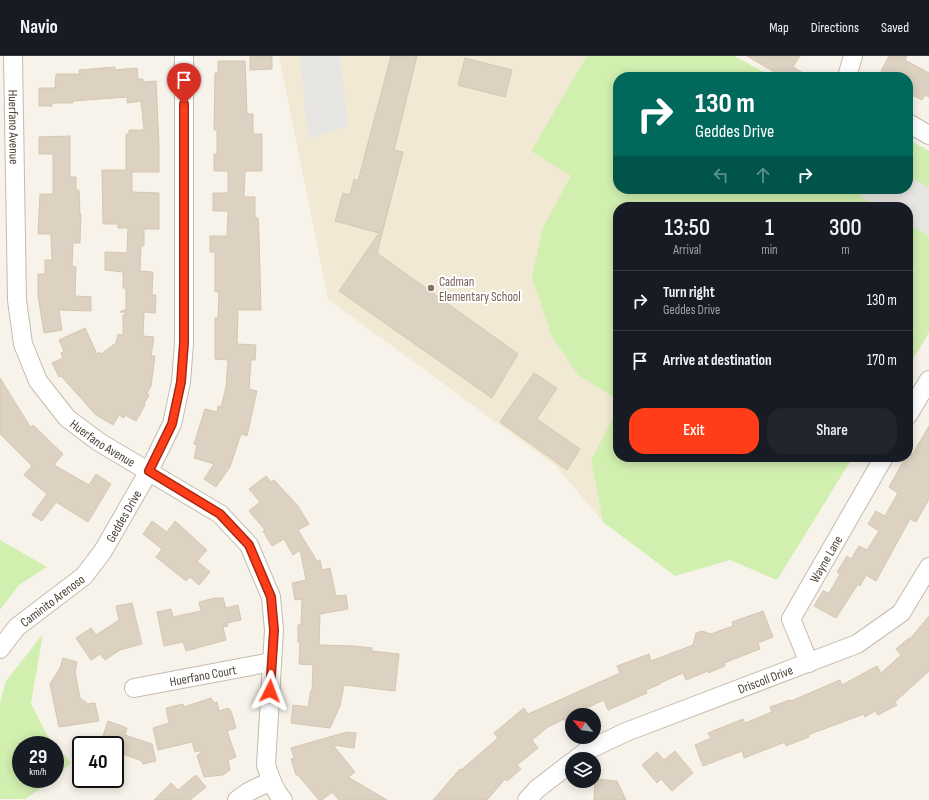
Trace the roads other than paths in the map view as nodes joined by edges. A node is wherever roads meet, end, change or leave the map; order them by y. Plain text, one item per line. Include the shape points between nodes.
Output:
1 (13, 56) edge
2 (184, 56) edge
3 (853, 56) edge
4 (848, 72) edge
5 (913, 126) edge
6 (929, 135) edge
7 (929, 380) edge
8 (913, 407) edge
9 (881, 462) edge
10 (149, 471) junction
11 (103, 551) joint
12 (929, 566) edge
13 (0, 649) edge
14 (272, 662) junction
15 (809, 664) junction
16 (134, 688) dead end
17 (585, 752) edge
18 (565, 767) edge
19 (271, 781) junction
20 (237, 800) edge
21 (283, 800) edge
22 (527, 800) edge

1 - 10 street, Huerfano Avenue via 17,300 23,344 38,382 67,418 99,442
2 - 10 street, Geddes Drive via 184,343 181,382 172,424
3 - 4 street
5 - 6 street
7 - 8 street
9 - 15 street, Wayne Lane via 791,618
10 - 11 street, Geddes Drive
10 - 14 street, Huerfano Avenue via 220,514 249,545 271,597 274,630
11 - 13 street, Caminito Arenoso via 84,576 17,626
12 - 15 street, Driscoll Drive via 901,613 857,644
14 - 16 street, Huerfano Court
14 - 19 street, Huerfano Avenue via 266,765
15 - 17 street, Driscoll Drive via 626,732
18 - 22 street
19 - 20 street
19 - 21 street, Huerfano Avenue

